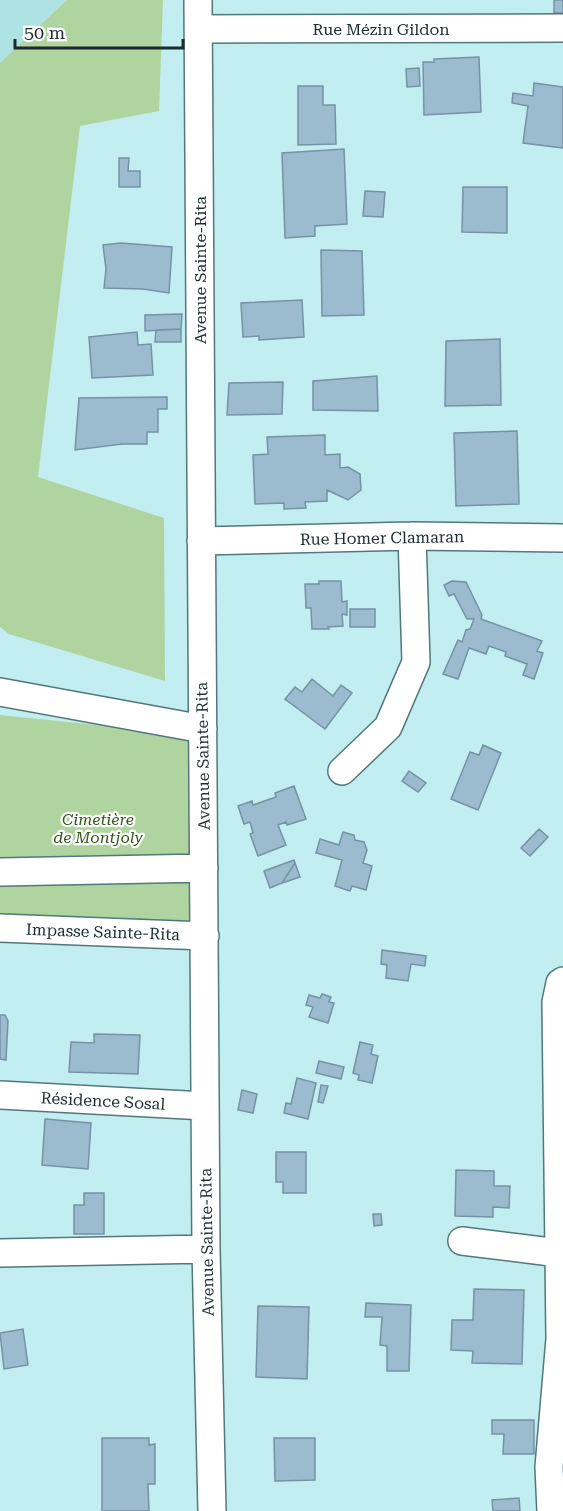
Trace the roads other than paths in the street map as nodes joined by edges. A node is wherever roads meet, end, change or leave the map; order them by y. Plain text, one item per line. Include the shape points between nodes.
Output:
1 (198, 0) edge
2 (563, 28) edge
3 (199, 29) junction
4 (412, 536) junction
5 (563, 538) edge
6 (201, 541) junction
7 (0, 692) edge
8 (203, 729) junction
9 (342, 771) dead end
10 (204, 868) junction
11 (0, 872) edge
12 (0, 928) edge
13 (205, 936) junction
14 (563, 981) edge
15 (0, 1095) edge
16 (205, 1106) junction
17 (462, 1241) dead end
18 (206, 1249) junction
19 (0, 1253) edge
20 (559, 1253) junction
21 (212, 1511) edge
22 (551, 1511) edge

1 - 3 street, Avenue Sainte-Rita
2 - 3 street, Rue Mézin Gildon
3 - 6 street, Avenue Sainte-Rita
4 - 5 street, Rue Homer Clamaran
4 - 6 street, Rue Homer Clamaran
4 - 9 street via 416,662 388,727
6 - 8 street, Avenue Sainte-Rita
7 - 8 street
8 - 10 street, Avenue Sainte-Rita
10 - 11 street
10 - 13 street, Avenue Sainte-Rita
12 - 13 street, Impasse Sainte-Rita
13 - 16 street, Avenue Sainte-Rita
14 - 20 street via 556,1002
15 - 16 street, Résidence Sosal
16 - 18 street, Avenue Sainte-Rita
17 - 20 street
18 - 19 street
18 - 21 street, Avenue Sainte-Rita
20 - 22 street via 560,1339 549,1467

